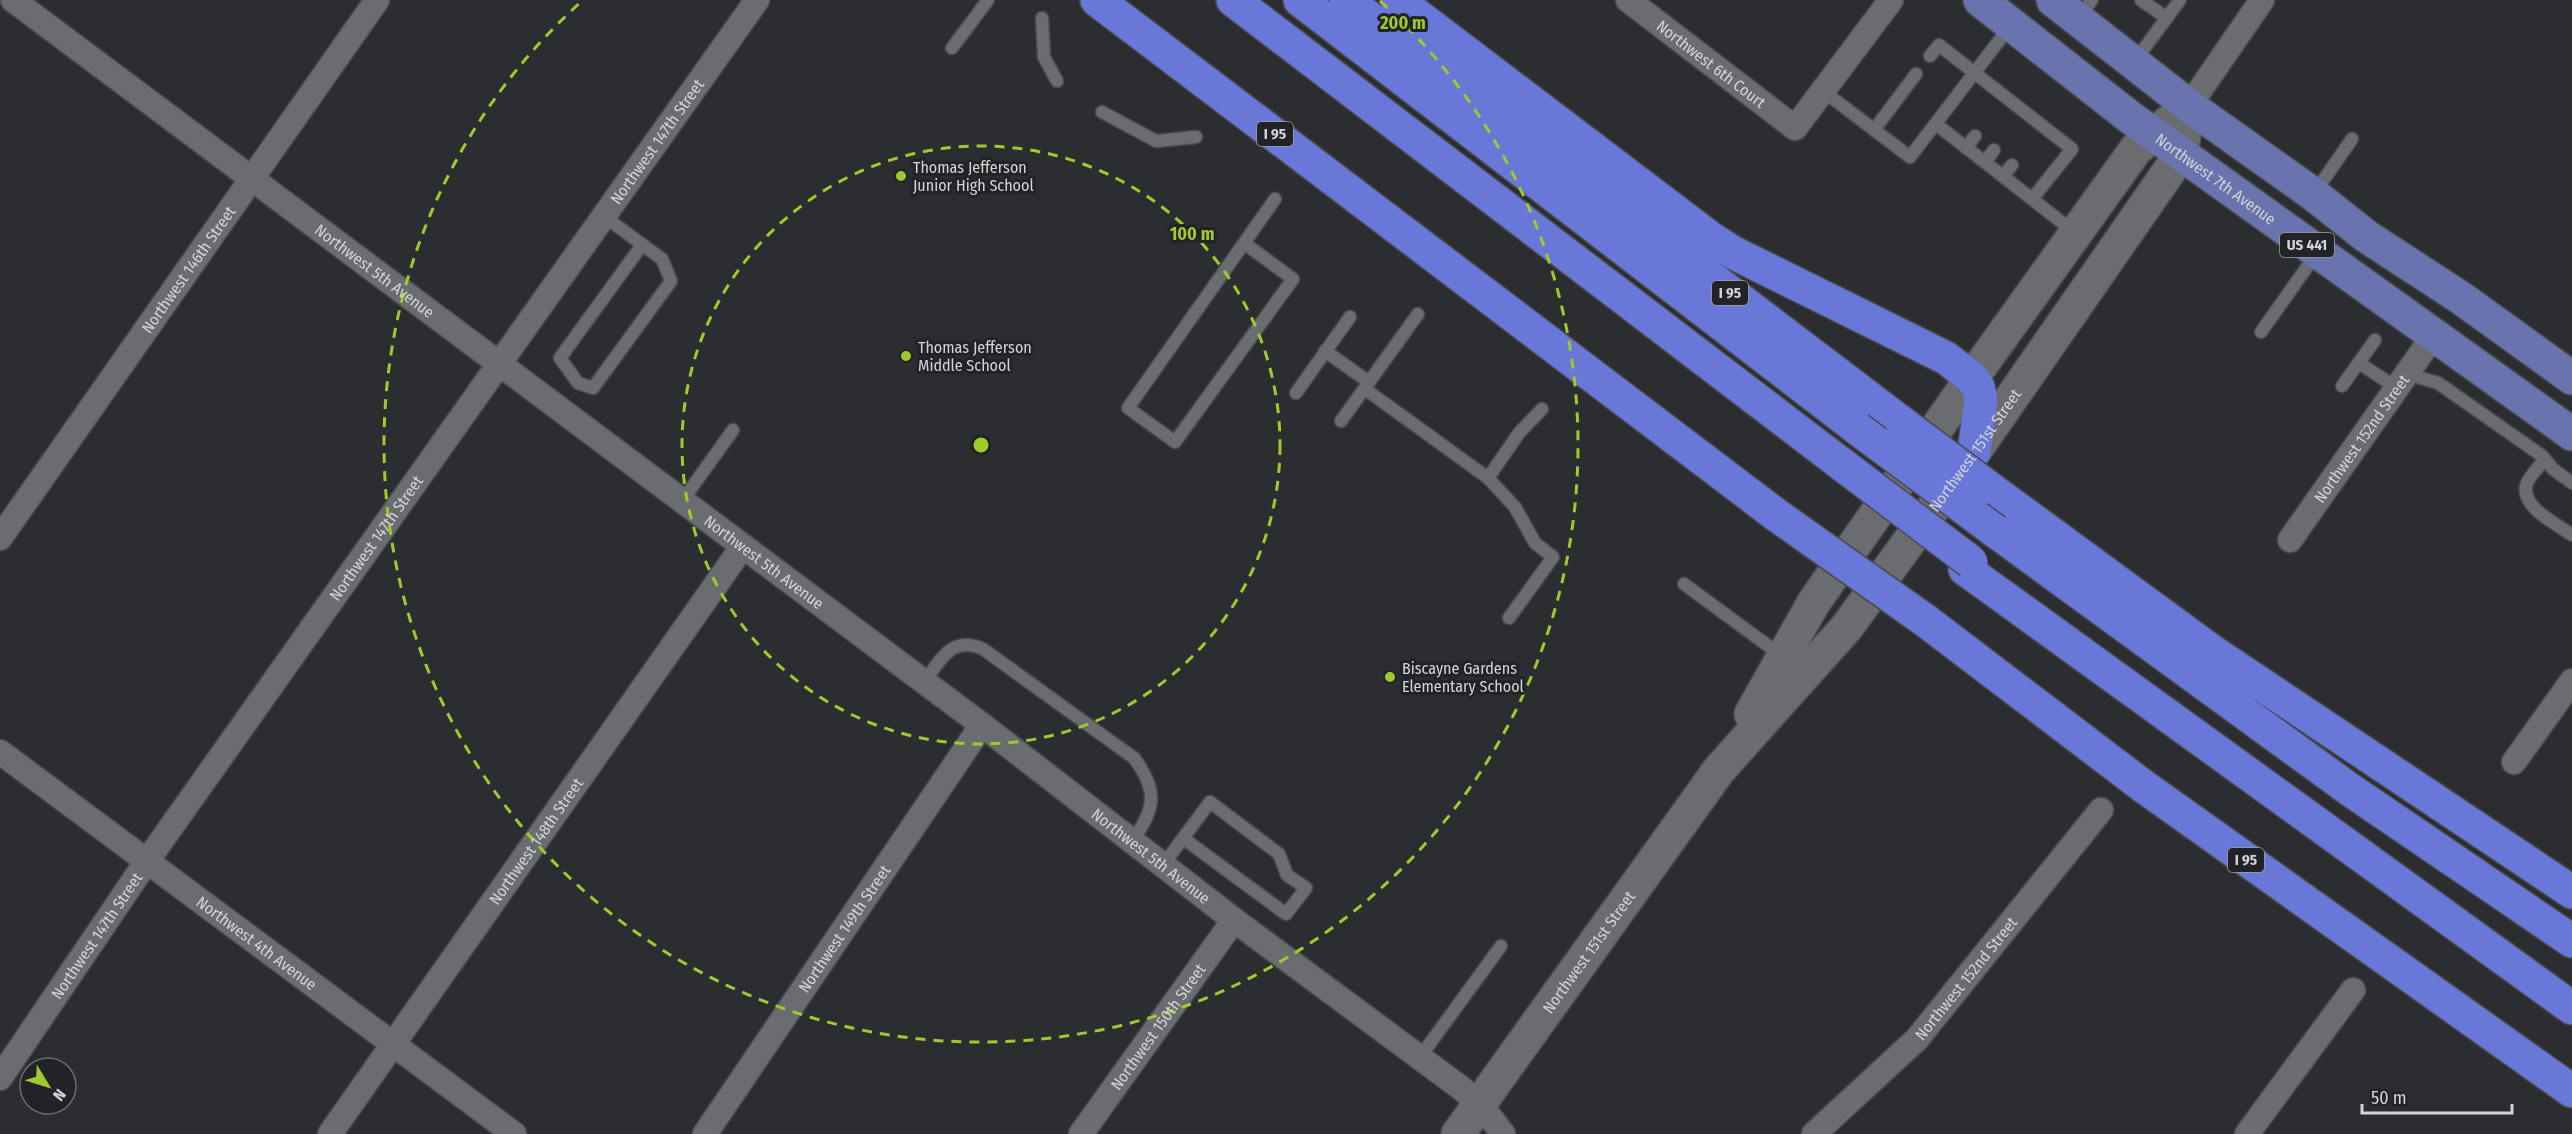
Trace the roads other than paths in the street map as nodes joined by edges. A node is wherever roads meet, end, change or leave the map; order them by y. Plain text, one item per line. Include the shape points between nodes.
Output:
1 (13, 0) edge
2 (377, 0) edge
3 (757, 0) edge
4 (988, 0) edge
5 (1097, 0) edge
6 (1233, 0) edge
7 (1300, 0) edge
8 (1346, 0) edge
9 (1396, 0) edge
10 (1628, 0) edge
11 (1980, 0) edge
12 (2141, 0) edge
13 (2180, 0) edge
14 (2262, 0) edge
15 (1888, 1) edge
16 (2074, 6) edge
17 (1041, 18) dead end
18 (2167, 18) junction
19 (2012, 24) junction
20 (952, 48) dead end
21 (1930, 56) dead end
22 (2134, 63) junction
23 (1975, 72) junction
24 (1916, 74) dead end
25 (1057, 81) dead end
26 (1823, 91) junction
27 (2189, 106) junction
28 (1102, 112) dead end
29 (1936, 124) junction
30 (1874, 130) junction
31 (2154, 135) junction
32 (1975, 136) dead end
33 (1196, 137) dead end
34 (2352, 139) dead end
35 (1966, 148) junction
36 (1994, 150) dead end
37 (2181, 154) junction
38 (1985, 162) junction
39 (2012, 165) dead end
40 (2003, 176) junction
41 (252, 179) junction
42 (2313, 194) junction
43 (1275, 199) dead end
44 (2032, 200) junction
45 (604, 217) junction
46 (2075, 233) junction
47 (1244, 243) junction
48 (642, 245) junction
49 (2318, 252) junction
50 (1418, 314) dead end
51 (1350, 317) dead end
52 (2261, 332) dead end
53 (2434, 335) junction
54 (2375, 340) dead end
55 (1325, 351) junction
56 (2359, 363) junction
57 (500, 366) junction
58 (2566, 370) edge
59 (1972, 378) junction
60 (2402, 381) junction
61 (1367, 386) junction
62 (2342, 386) dead end
63 (2507, 387) junction
64 (1296, 393) dead end
65 (1542, 409) dead end
66 (2572, 416) edge
67 (1341, 421) dead end
68 (733, 430) dead end
69 (2572, 434) edge
70 (1974, 452) junction
71 (2545, 459) junction
72 (1488, 478) junction
73 (2572, 483) edge
74 (682, 501) junction
75 (2572, 535) edge
76 (0, 538) edge
77 (2290, 540) dead end
78 (743, 546) junction
79 (1968, 566) junction
80 (1684, 584) dead end
81 (1814, 603) junction
82 (1509, 618) dead end
83 (1846, 627) junction
84 (1783, 656) junction
85 (2572, 681) edge
86 (924, 682) junction
87 (982, 725) junction
88 (0, 752) edge
89 (2514, 762) dead end
90 (1719, 770) junction
91 (2101, 810) dead end
92 (1183, 838) junction
93 (1132, 841) junction
94 (147, 861) junction
95 (1163, 865) junction
96 (2572, 892) edge
97 (1234, 920) junction
98 (2572, 941) edge
99 (1501, 946) dead end
100 (2353, 990) dead end
101 (2572, 997) edge
102 (2572, 1008) edge
103 (393, 1043) junction
104 (1420, 1057) junction
105 (0, 1078) edge
106 (2572, 1091) edge
107 (1480, 1104) junction
108 (330, 1134) edge
109 (514, 1134) edge
110 (705, 1134) edge
111 (1081, 1134) edge
112 (1458, 1134) edge
113 (1503, 1134) edge
114 (1814, 1134) edge
115 (2247, 1134) edge

1 - 41 street, Northwest 5th Avenue
2 - 41 street, Northwest 146th Street
3 - 45 street, Northwest 147th Street
4 - 20 lane
5 - 106 highway, I 95, bridge via 1775,514 1926,621 2143,786
6 - 79 highway, bridge
7 - 98 highway, bridge via 1995,531 2349,789
8 - 96 highway, I 95, bridge via 1902,423 2213,652
9 - 59 highway via 1725,247 1946,358
10 - 26 street, Northwest 6th Court via 1795,128
11 - 19 main road, Northwest 7th Avenue / US 441
12 - 18 lane
13 - 18 lane
14 - 27 street, Northwest 151st Street
15 - 26 street
16 - 22 main road, US 441
17 - 25 lane via 1044,57
18 - 22 lane
19 - 23 lane
19 - 31 main road, Northwest 7th Avenue / US 441
21 - 23 lane via 1938,45
22 - 27 main road, US 441
23 - 29 lane
23 - 44 lane via 2002,100 2072,149
24 - 30 lane
26 - 30 lane
27 - 31 street, Northwest 151st Street
27 - 37 street, Northwest 151st Street
27 - 42 main road, US 441
28 - 33 lane via 1156,141
29 - 30 lane via 1910,157
29 - 35 lane
31 - 37 main road, Northwest 7th Avenue / US 441
31 - 46 street, Northwest 151st Street via 2136,149
32 - 35 lane
34 - 42 lane
35 - 38 lane
36 - 38 lane
37 - 49 main road, Northwest 7th Avenue / US 441
37 - 70 street, Northwest 151st Street
38 - 40 lane
39 - 40 lane
40 - 44 lane
41 - 57 street, Northwest 5th Avenue
41 - 76 street, Northwest 146th Street
42 - 58 main road, US 441 via 2366,236
43 - 47 lane
44 - 46 lane
45 - 48 lane
45 - 57 street, Northwest 147th Street
46 - 59 street, Northwest 151st Street
47 - 47 lane via 1128,408 1175,442 1293,279
48 - 48 lane via 560,358 578,383 593,388 671,281 662,259
49 - 52 lane
49 - 53 main road, Northwest 7th Avenue / US 441
50 - 61 lane
51 - 55 lane
53 - 60 street, Northwest 152nd Street
53 - 63 main road, Northwest 7th Avenue / US 441
54 - 56 lane
55 - 61 lane
55 - 64 lane
56 - 60 lane
56 - 62 lane
57 - 74 street, Northwest 5th Avenue
57 - 94 street, Northwest 147th Street
59 - 70 highway via 1981,399
59 - 81 street, Northwest 151st Street
60 - 71 lane via 2438,383
60 - 77 street, Northwest 152nd Street
61 - 67 lane
61 - 72 lane
63 - 66 main road via 2545,397
63 - 69 main road, Northwest 7th Avenue / US 441
65 - 72 lane via 1519,433
68 - 74 lane
70 - 83 street, Northwest 151st Street
71 - 73 lane
71 - 75 lane via 2526,484 2526,495 2530,504
72 - 82 lane via 1515,507 1535,543 1553,557
74 - 78 street, Northwest 5th Avenue
78 - 86 street, Northwest 5th Avenue
78 - 103 street, Northwest 148th Street
79 - 101 highway
79 - 102 highway
80 - 84 lane
81 - 83 street
81 - 84 street, Northwest 151st Street
83 - 90 street, Northwest 151st Street
84 - 90 street, Northwest 151st Street
85 - 89 street
86 - 87 street, Northwest 5th Avenue
86 - 93 lane via 949,650 959,644 972,644 1134,758 1148,776 1153,800 1145,824
87 - 93 street, Northwest 5th Avenue
87 - 110 street, Northwest 149th Street
88 - 94 street, Northwest 4th Avenue
90 - 107 street, Northwest 151st Street
91 - 114 street, Northwest 152nd Street via 1917,1039
92 - 92 lane via 1210,802 1279,854 1287,874 1306,888 1286,914
92 - 95 lane
93 - 95 street, Northwest 5th Avenue
94 - 103 street, Northwest 4th Avenue
94 - 105 street, Northwest 147th Street
95 - 97 street, Northwest 5th Avenue
97 - 104 street, Northwest 5th Avenue
97 - 111 street, Northwest 150th Street
99 - 104 lane
100 - 115 street
103 - 108 street, Northwest 148th Street
103 - 109 street, Northwest 4th Avenue
104 - 107 street, Northwest 5th Avenue
107 - 112 street, Northwest 151st Street
107 - 113 street, Northwest 5th Avenue

